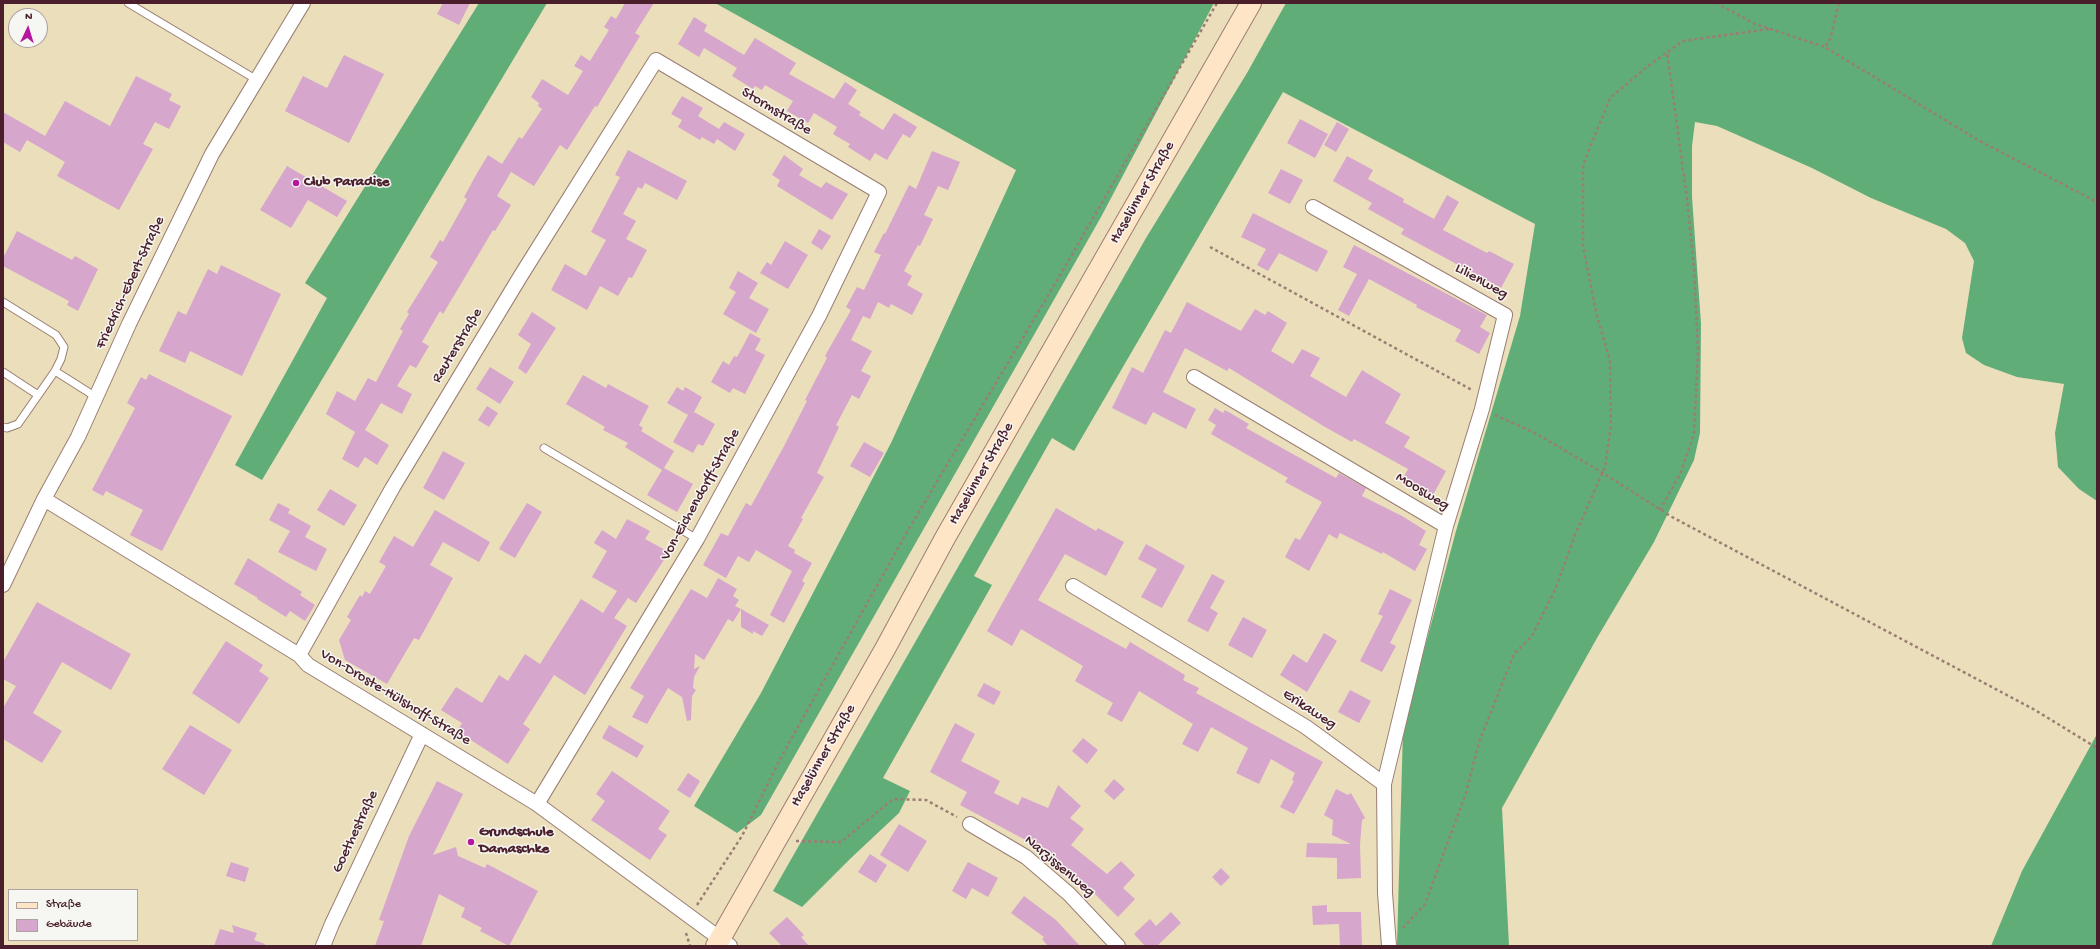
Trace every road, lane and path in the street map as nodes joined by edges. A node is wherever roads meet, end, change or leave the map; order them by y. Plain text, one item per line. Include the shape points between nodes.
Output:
1 (128, 3) edge
2 (302, 3) edge
3 (1217, 3) edge
4 (1251, 3) edge
5 (1716, 3) edge
6 (1839, 3) edge
7 (1769, 29) junction
8 (1825, 47) junction
9 (1667, 52) junction
10 (656, 60) joint
11 (256, 80) junction
12 (879, 192) joint
13 (2097, 202) edge
14 (1313, 207) dead end
15 (1210, 247) dead end
16 (3, 302) edge
17 (3, 372) edge
18 (55, 372) junction
19 (1194, 377) dead end
20 (38, 395) junction
21 (96, 397) junction
22 (1483, 403) junction
23 (3, 427) edge
24 (544, 448) dead end
25 (1603, 473) junction
26 (44, 499) junction
27 (1660, 510) junction
28 (1446, 526) junction
29 (697, 539) junction
30 (3, 585) edge
31 (1073, 586) dead end
32 (299, 655) junction
33 (422, 734) junction
34 (2097, 748) edge
35 (1384, 784) junction
36 (536, 804) junction
37 (970, 824) joint
38 (792, 841) dead end
39 (700, 901) dead end
40 (683, 928) dead end
41 (722, 943) edge
42 (1389, 945) edge
43 (323, 946) edge
44 (690, 946) edge
45 (1118, 946) edge

1 - 11 lane
2 - 11 street, Friedrich-Ebert-Straße
3 - 39 path via 1062,272 907,532 780,759 742,836
4 - 41 street, Haselünner Straße via 949,531
5 - 7 path
6 - 8 path via 1830,39
7 - 8 path
7 - 9 path via 1683,41
8 - 13 path via 1978,140
9 - 25 path via 1610,98 1583,165 1583,246 1596,312 1610,360 1611,425
9 - 27 path via 1687,199 1698,350 1694,434 1680,474
10 - 12 street, Stormstraße
10 - 32 street, Reuterstraße via 393,487
11 - 21 street, Friedrich-Ebert-Straße via 212,154
12 - 29 street, Von-Eichendorff-Straße via 819,316
14 - 22 street, Lilienweg via 1505,315
15 - 22 path
16 - 18 lane via 56,335 61,341 63,353
17 - 20 lane
18 - 20 lane
18 - 21 lane
19 - 28 street, Moosweg
20 - 23 lane via 18,424
21 - 26 street, Friedrich-Ebert-Straße via 78,437
22 - 25 path
22 - 28 street, Lilienweg
24 - 29 lane
25 - 27 path
25 - 42 path via 1532,636 1514,654 1479,742 1466,794 1425,904
26 - 30 street, Friedrich-Ebert-Straße
26 - 32 street, Von-Droste-Hülshoff-Straße
27 - 34 path via 2035,710
28 - 35 street, Moosweg
29 - 36 street, Von-Eichendorff-Straße
31 - 35 street, Erikaweg via 1306,727
32 - 33 street, Von-Droste-Hülshoff-Straße via 308,665
33 - 36 street, Von-Droste-Hülshoff-Straße
33 - 43 street, Goethestraße
35 - 42 street via 1385,894
36 - 41 street, Von-Droste-Hülshoff-Straße
37 - 38 path via 926,800 894,799 841,842
37 - 45 street, Narzissenweg via 1026,857 1069,894
40 - 44 path via 690,940

